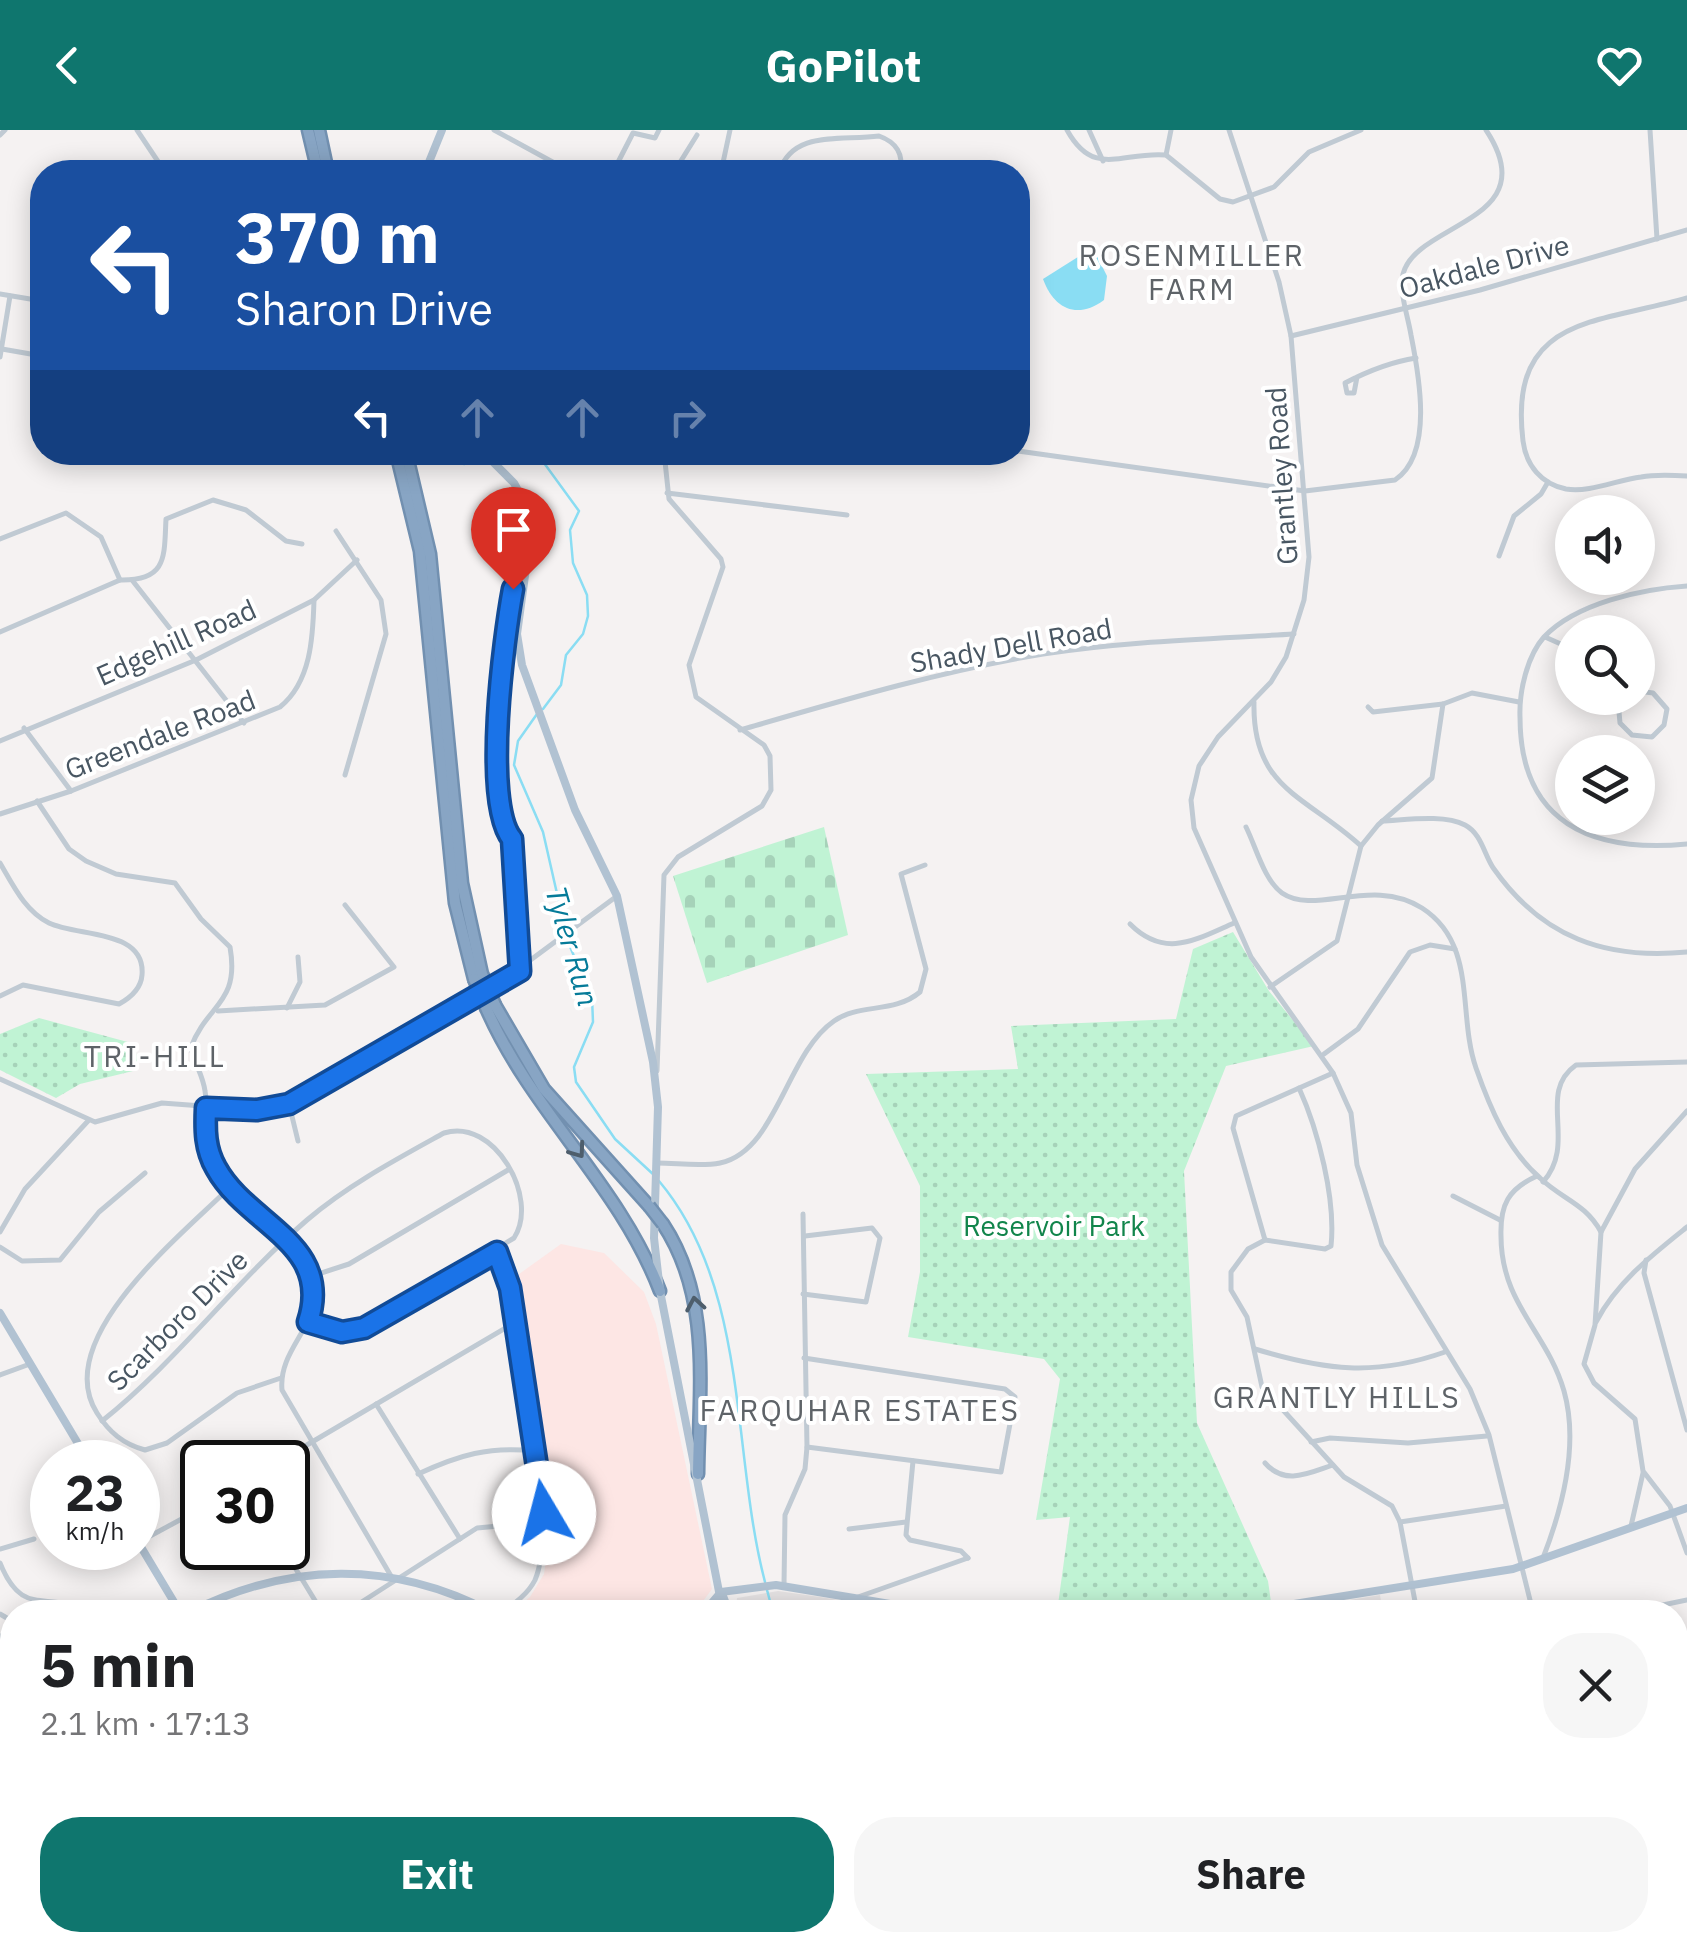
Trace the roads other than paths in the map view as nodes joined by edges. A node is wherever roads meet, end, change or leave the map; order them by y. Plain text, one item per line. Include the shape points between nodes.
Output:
1 (137, 130) edge
2 (308, 130) edge
3 (319, 130) edge
4 (442, 130) edge
5 (494, 130) edge
6 (659, 130) edge
7 (730, 130) edge
8 (1067, 130) edge
9 (1089, 130) edge
10 (1171, 130) edge
11 (1229, 130) edge
12 (1361, 130) edge
13 (1486, 130) edge
14 (1650, 130) edge
15 (698, 135) dead end
16 (1166, 155) junction
17 (157, 160) edge
18 (315, 160) edge
19 (325, 160) edge
20 (430, 160) edge
21 (549, 160) edge
22 (619, 160) edge
23 (682, 160) edge
24 (724, 160) edge
25 (783, 160) edge
26 (899, 160) edge
27 (1103, 161) junction
28 (1251, 197) junction
29 (1687, 230) edge
30 (1657, 239) junction
31 (0, 294) edge
32 (10, 296) junction
33 (1687, 298) edge
34 (30, 299) edge
35 (1406, 308) junction
36 (1290, 336) junction
37 (2, 349) edge
38 (30, 354) edge
39 (0, 357) edge
40 (1416, 358) junction
41 (1357, 377) dead end
42 (1030, 454) edge
43 (399, 465) edge
44 (409, 465) edge
45 (495, 465) edge
46 (665, 465) edge
47 (1687, 476) edge
48 (1548, 482) junction
49 (1305, 491) junction
50 (666, 493) junction
51 (847, 515) dead end
52 (336, 531) dead end
53 (0, 539) edge
54 (302, 544) dead end
55 (1498, 556) dead end
56 (357, 560) junction
57 (120, 580) junction
58 (132, 580) junction
59 (523, 582) junction
60 (1687, 586) edge
61 (314, 600) junction
62 (0, 632) edge
63 (1294, 634) junction
64 (1545, 637) junction
65 (1555, 641) edge
66 (196, 660) junction
67 (1655, 695) edge
68 (1254, 702) junction
69 (1520, 702) junction
70 (1443, 704) junction
71 (1368, 707) dead end
72 (1620, 715) edge
73 (244, 722) junction
74 (24, 728) junction
75 (740, 730) junction
76 (0, 741) edge
77 (345, 776) dead end
78 (72, 791) junction
79 (37, 801) junction
80 (0, 814) edge
81 (1382, 822) junction
82 (1246, 827) dead end
83 (1687, 844) edge
84 (1361, 846) junction
85 (0, 863) edge
86 (926, 865) dead end
87 (1352, 894) junction
88 (617, 896) junction
89 (345, 905) dead end
90 (1234, 922) junction
91 (1130, 924) dead end
92 (1455, 950) junction
93 (1687, 952) edge
94 (298, 957) dead end
95 (520, 971) junction
96 (478, 977) junction
97 (0, 986) edge
98 (1270, 987) junction
99 (2, 994) edge
100 (287, 1008) junction
101 (491, 1008) junction
102 (218, 1012) junction
103 (1324, 1054) junction
104 (1687, 1062) edge
105 (1334, 1073) junction
106 (0, 1078) edge
107 (656, 1079) junction
108 (1299, 1088) junction
109 (289, 1104) junction
110 (206, 1108) junction
111 (1687, 1110) edge
112 (88, 1121) junction
113 (298, 1141) dead end
114 (658, 1163) junction
115 (508, 1170) junction
116 (145, 1173) dead end
117 (1537, 1176) junction
118 (1543, 1182) junction
119 (230, 1187) junction
120 (1453, 1196) dead end
121 (1613, 1208) junction
122 (1590, 1212) junction
123 (803, 1214) dead end
124 (1500, 1220) junction
125 (1687, 1228) edge
126 (0, 1232) edge
127 (1602, 1232) junction
128 (803, 1236) junction
129 (285, 1240) junction
130 (1266, 1240) junction
131 (0, 1247) edge
132 (497, 1252) junction
133 (1646, 1260) junction
134 (312, 1276) junction
135 (660, 1291) junction
136 (803, 1294) junction
137 (0, 1313) edge
138 (308, 1322) junction
139 (514, 1324) junction
140 (1595, 1325) junction
141 (1254, 1350) junction
142 (1445, 1352) junction
143 (804, 1358) junction
144 (30, 1364) junction
145 (0, 1375) edge
146 (281, 1378) junction
147 (376, 1404) junction
148 (102, 1420) junction
149 (1687, 1428) edge
150 (1489, 1435) junction
151 (76, 1440) edge
152 (309, 1440) edge
153 (310, 1442) joint
154 (1311, 1442) junction
155 (806, 1447) junction
156 (534, 1451) junction
157 (913, 1461) junction
158 (1266, 1463) dead end
159 (1334, 1465) junction
160 (1643, 1470) junction
161 (418, 1474) junction
162 (698, 1474) junction
163 (1507, 1506) junction
164 (1687, 1508) edge
165 (1673, 1512) junction
166 (906, 1522) junction
167 (1400, 1522) junction
168 (1631, 1528) junction
169 (849, 1529) dead end
170 (542, 1534) junction
171 (30, 1539) edge
172 (460, 1539) junction
173 (0, 1549) edge
174 (1687, 1553) edge
175 (1543, 1558) junction
176 (0, 1563) edge
177 (1522, 1566) junction
178 (155, 1570) edge
179 (297, 1570) edge
180 (300, 1575) junction
181 (391, 1576) junction
182 (404, 1578) junction
183 (784, 1585) junction
184 (1412, 1585) junction
185 (722, 1592) junction
186 (853, 1598) junction
187 (33, 1600) edge
188 (173, 1600) edge
189 (219, 1600) edge
190 (315, 1600) edge
191 (366, 1600) edge
192 (466, 1600) edge
193 (518, 1600) edge
194 (715, 1600) edge
195 (724, 1600) edge
196 (865, 1600) edge
197 (1318, 1600) edge
198 (1415, 1600) edge
199 (1529, 1600) edge

1 - 17 street
2 - 18 highway
3 - 19 highway
4 - 20 main road
5 - 21 street
6 - 22 street via 655,138 633,133
7 - 24 street
8 - 27 street via 1080,150
9 - 27 street
10 - 16 street
11 - 28 street, Grantley Road
12 - 28 street via 1310,152 1274,187
13 - 35 street via 1499,158 1497,188 1482,212 1413,254 1403,276
14 - 30 street
15 - 23 street
16 - 27 street
16 - 28 street via 1220,199
25 - 26 street via 801,140 879,136
28 - 36 street, Grantley Road
29 - 30 street, Oakdale Drive
30 - 35 street, Oakdale Drive
31 - 32 street
32 - 34 street
32 - 37 street
33 - 48 street via 1572,329 1535,354 1526,372 1522,430 1533,469
35 - 36 street, Oakdale Drive
35 - 40 street
36 - 49 street, Grantley Road
37 - 38 street
37 - 39 street
40 - 41 street
40 - 49 street via 1418,437 1407,472 1394,480
42 - 49 street
43 - 96 highway via 420,551 454,903
44 - 96 highway via 430,554 462,883
45 - 59 main road via 528,509
46 - 50 street
47 - 48 street via 1567,489
48 - 55 street via 1514,516
49 - 63 street, Grantley Road via 1309,569
50 - 51 street
50 - 75 street via 721,559 718,592 688,665 696,697
52 - 56 street
53 - 57 street via 66,513 100,537
54 - 58 street via 286,541 246,510 213,500 166,519 164,562
56 - 61 street, Edgehill Road
56 - 77 street via 381,600 386,634
57 - 58 street
57 - 62 street
58 - 66 street
59 - 88 main road via 518,643 538,714 574,810
59 - 95 street via 513,589 496,705
60 - 64 street via 1622,598
61 - 66 street, Edgehill Road
61 - 73 street, Greendale Road via 312,647 292,698
63 - 68 street, Grantley Road via 1278,672
63 - 75 street, Shady Dell Road via 1154,640 1046,654
64 - 65 street
64 - 69 street
66 - 73 street
66 - 74 street, Edgehill Road
67 - 72 street via 1667,710 1652,736 1624,730
68 - 84 street via 1255,746 1278,781
68 - 90 street, Grantley Road via 1209,748 1192,788 1197,840
69 - 70 street via 1472,693
69 - 83 street via 1530,784 1556,817 1602,838
70 - 71 street via 1374,712
70 - 81 street via 1432,778
73 - 78 street, Greendale Road
74 - 76 street, Edgehill Road
74 - 78 street
75 - 107 street via 770,756 771,790 762,806 678,858 664,875
78 - 79 street, Greendale Road
79 - 80 street, Greendale Road
79 - 102 street via 69,849 116,874 175,883 230,947 233,975
81 - 84 street
81 - 93 street via 1463,824 1518,902 1575,939 1640,952
82 - 87 street via 1281,893 1301,902
84 - 87 street
85 - 99 street via 35,914 127,944 140,957 142,972 136,991 118,1004 23,984
86 - 114 street via 901,874 926,970 920,992 892,1008 836,1019 807,1047 750,1145 722,1163
87 - 92 street via 1418,905 1440,921
87 - 98 street via 1336,941
88 - 95 street
88 - 107 main road
89 - 100 street via 394,967 325,1005
90 - 91 street via 1175,946 1158,945
90 - 98 street, Grantley Road
92 - 103 street via 1430,945 1410,952 1358,1029
92 - 117 street via 1474,1064 1500,1127
94 - 100 street via 300,982
95 - 109 street
96 - 101 highway, bridge
97 - 99 street
98 - 103 street, Grantley Road
100 - 102 street
101 -> 135 highway via 518,1068 628,1220
162 -> 101 highway, bridge via 696,1307 681,1256 649,1206 544,1089
102 - 110 street via 200,1026 191,1047
103 - 105 street, Grantley Road
104 - 118 street via 1569,1070 1556,1102 1560,1159
105 - 108 street
105 - 142 street, Grantley Road via 1380,1241
106 - 112 street
107 - 114 main road
108 - 130 street via 1236,1116 1232,1128
108 - 130 street via 1320,1145 1331,1246
109 - 110 street
109 - 113 street
110 - 112 street via 162,1104
110 - 119 street via 210,1153
111 - 121 street via 1634,1169
112 - 126 street via 26,1189
114 - 135 main road via 654,1238
115 - 129 street, Scarboro Drive via 481,1137 454,1130 338,1197
115 - 132 street, Scarboro Drive via 523,1200 519,1230
115 - 134 street via 349,1264
116 - 131 street via 99,1212 60,1260 22,1260
117 - 118 street
117 - 124 street via 1512,1190
118 - 122 street
119 - 129 street
119 - 148 street via 128,1290 95,1344 86,1370 90,1401
120 - 124 street
121 - 122 street
121 - 127 street
122 - 127 street
123 - 128 street
124 - 175 street via 1505,1278 1552,1358 1568,1416 1562,1500
125 - 133 street
127 - 140 street
128 - 136 street
128 - 136 street via 872,1228 880,1238 866,1302
129 - 134 street
129 - 148 street, Scarboro Drive via 162,1369
130 - 141 street via 1248,1248 1231,1272 1231,1290 1247,1316
132 - 138 street via 364,1328 342,1332
132 - 139 street
133 - 140 street
133 - 149 street via 1644,1273
134 - 138 street
135 - 162 main road
136 - 143 street
137 - 144 main road
138 - 146 street via 290,1347
139 - 147 street
139 - 156 street
140 - 160 street via 1586,1371 1635,1419
141 - 142 street via 1318,1368 1354,1369 1389,1368
141 - 154 street via 1262,1388
142 - 150 street, Grantley Road
143 - 155 street
143 - 157 street via 1012,1392 1004,1467 995,1473
144 - 145 street
144 - 151 main road
146 - 148 street via 238,1393 158,1448 130,1446
146 - 152 street via 284,1398
147 - 153 street
147 - 161 street
150 - 154 street via 1408,1444
150 - 163 street, Grantley Road
153 - 181 street
154 - 159 street
155 - 157 street
155 - 183 street via 805,1468 784,1515
156 - 161 street via 465,1452
156 - 170 street
157 - 166 street
158 - 159 street via 1296,1477
159 - 167 street via 1392,1506
160 - 165 street
160 - 168 street
161 - 172 street
162 - 185 main road
163 - 167 street
163 - 177 street, Grantley Road
164 - 165 main road
165 - 168 main road
165 - 174 street
166 - 169 street
166 - 186 street via 910,1540 968,1558
167 - 184 street
168 - 175 main road
170 - 172 street via 488,1525
170 - 193 street via 536,1578
171 - 173 street
172 - 182 street
175 - 177 main road
176 - 187 street via 9,1585
177 - 184 main road
177 - 199 street, Grantley Road
178 - 188 main road
179 - 180 street
180 - 181 main road
180 - 189 main road
180 - 190 street
181 - 182 main road
182 - 191 street
182 - 192 main road
183 - 185 main road
183 - 186 main road
184 - 197 main road
184 - 198 street
185 - 194 main road
185 - 195 main road
186 - 196 main road

